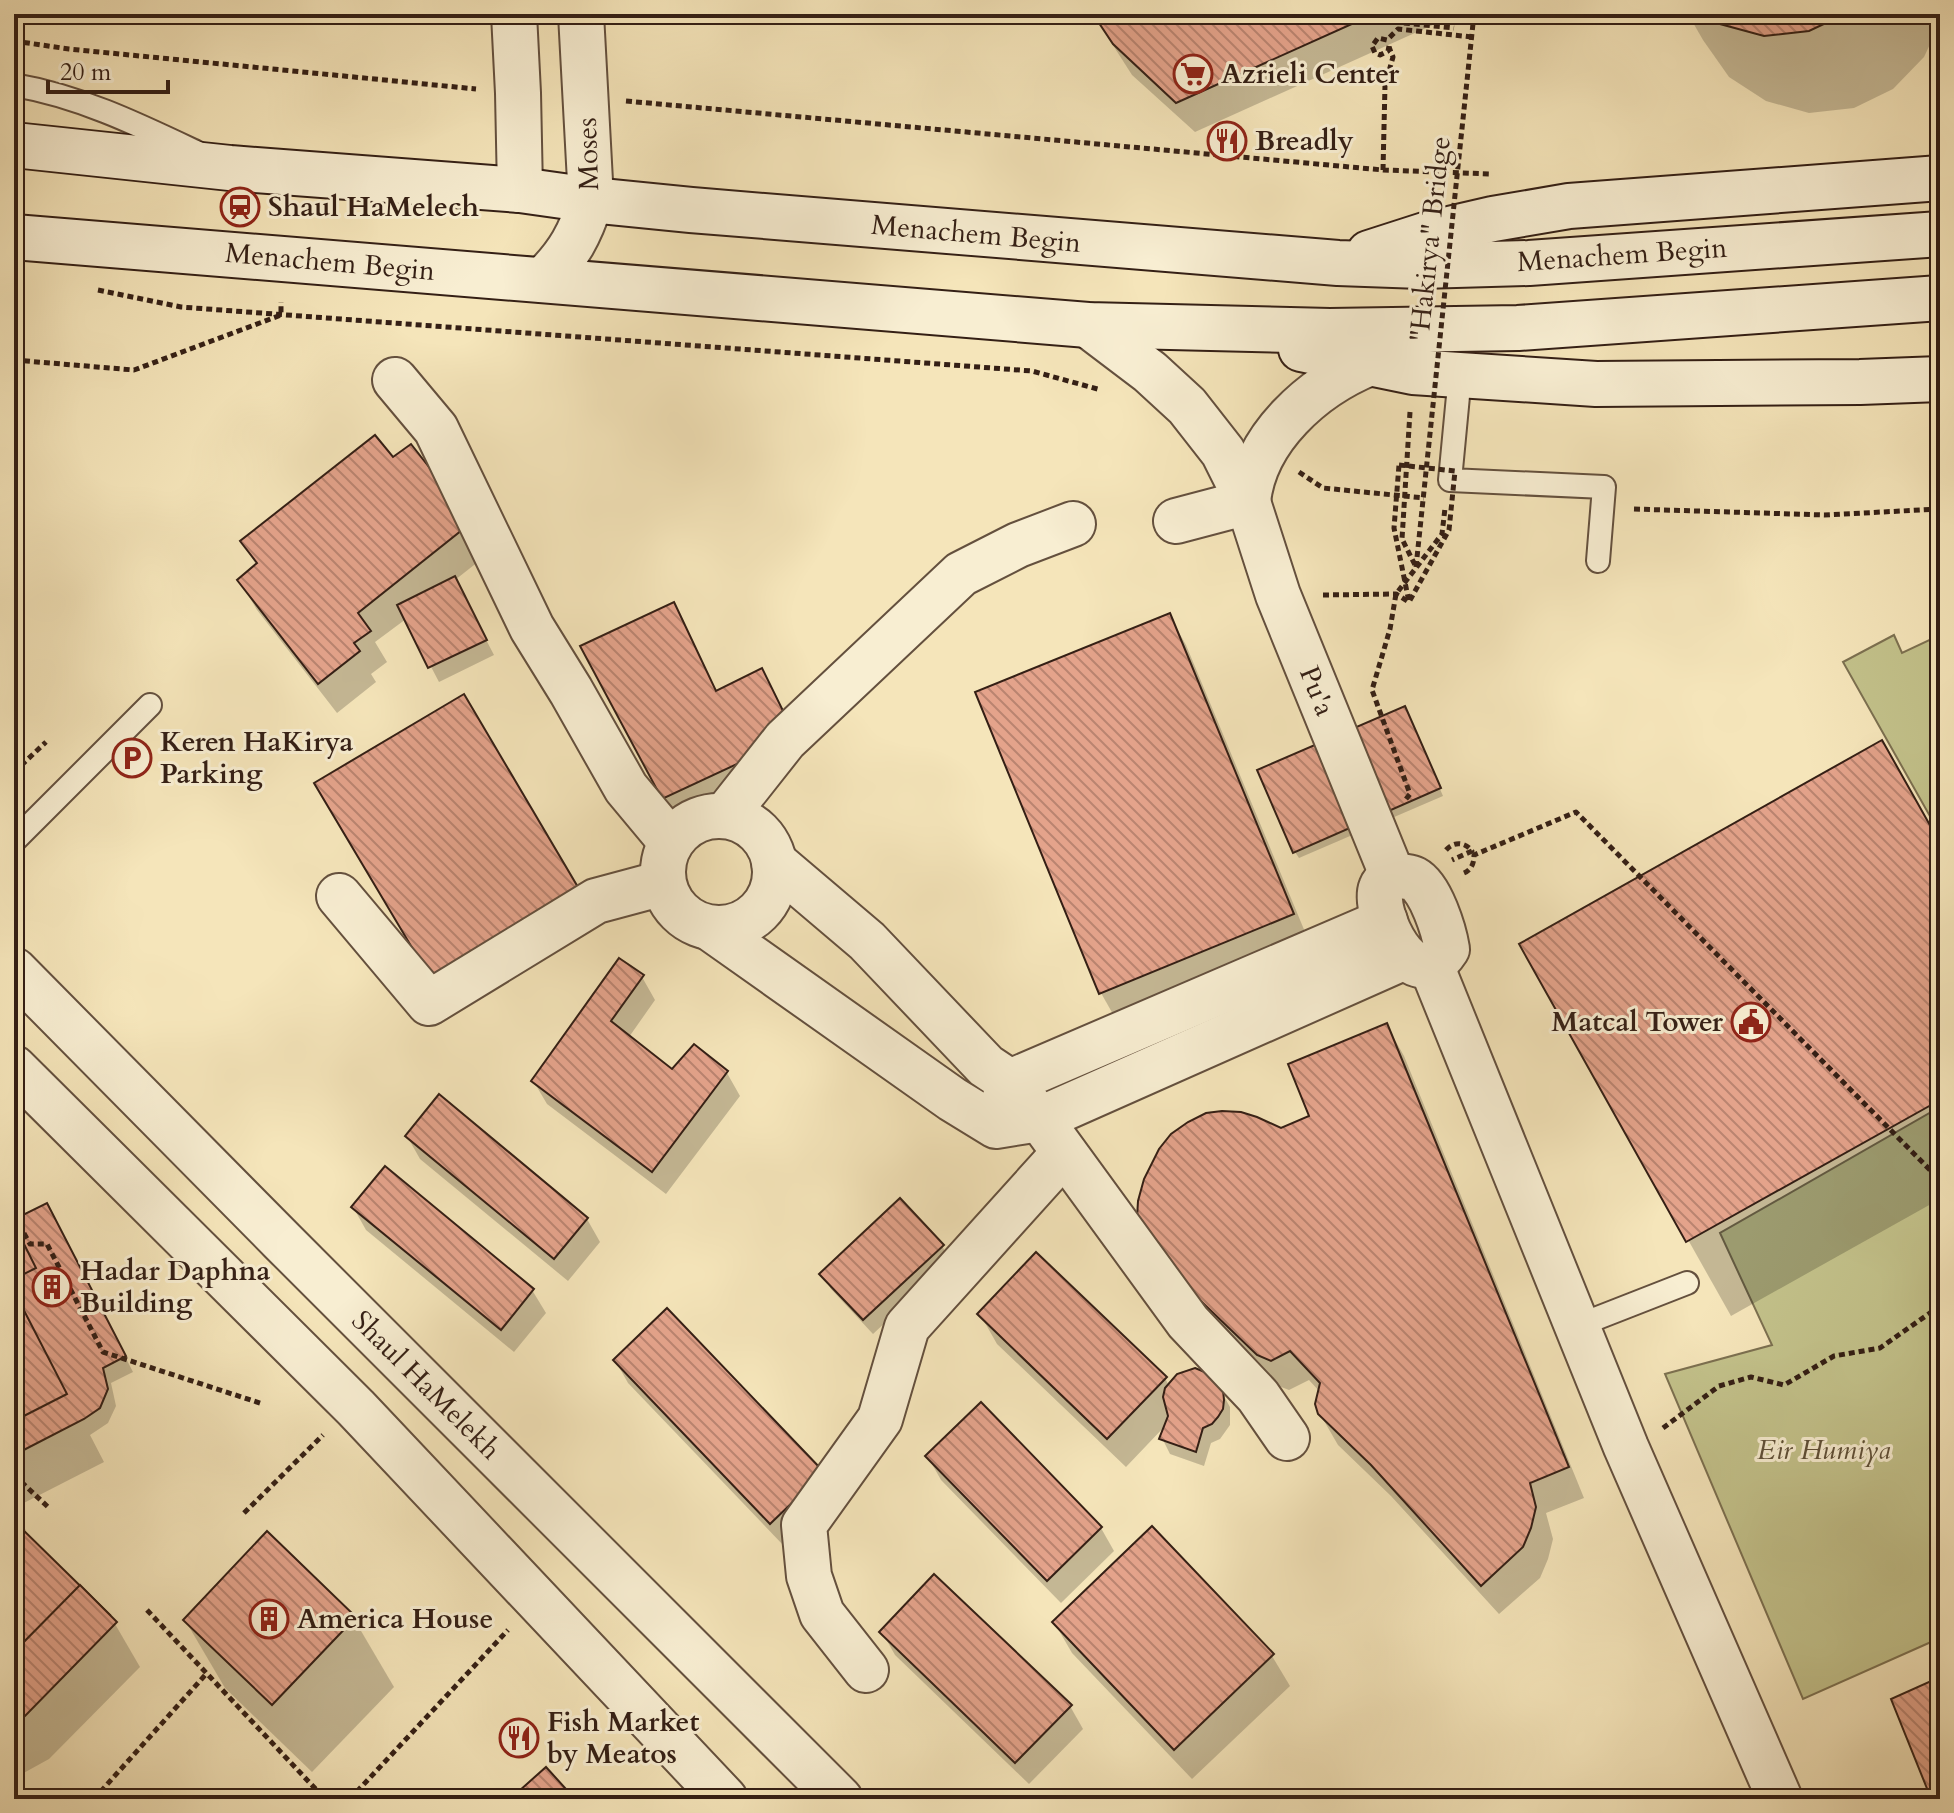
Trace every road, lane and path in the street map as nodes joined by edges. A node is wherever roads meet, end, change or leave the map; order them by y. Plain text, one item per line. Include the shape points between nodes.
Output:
1 (514, 14) edge
2 (581, 14) edge
3 (1474, 14) edge
4 (1396, 26) junction
5 (1454, 28) dead end
6 (1472, 37) junction
7 (14, 41) edge
8 (14, 85) edge
9 (518, 93) junction
10 (586, 97) junction
11 (14, 145) edge
12 (230, 168) junction
13 (1383, 170) junction
14 (1499, 174) dead end
15 (1940, 178) edge
16 (520, 190) junction
17 (591, 200) junction
18 (1940, 234) edge
19 (14, 237) edge
20 (282, 259) junction
21 (1338, 263) junction
22 (543, 280) junction
23 (84, 287) dead end
24 (1940, 298) edge
25 (281, 315) junction
26 (1088, 325) junction
27 (1206, 329) junction
28 (14, 360) edge
29 (1370, 363) junction
30 (1413, 372) junction
31 (1460, 375) junction
32 (1940, 379) edge
33 (395, 380) dead end
34 (1115, 393) dead end
35 (1426, 468) junction
36 (1450, 480) junction
37 (1248, 502) junction
38 (1176, 521) dead end
39 (1073, 524) dead end
40 (1598, 561) dead end
41 (1416, 567) junction
42 (1396, 594) junction
43 (1278, 595) junction
44 (1409, 602) junction
45 (150, 705) dead end
46 (46, 742) dead end
47 (1398, 764) dead end
48 (14, 772) edge
49 (725, 816) junction
50 (14, 841) edge
51 (1474, 855) dead end
52 (667, 862) junction
53 (774, 862) junction
54 (1393, 877) junction
55 (339, 896) dead end
56 (710, 928) junction
57 (1407, 948) junction
58 (14, 970) edge
59 (14, 1068) edge
60 (1010, 1082) junction
61 (996, 1126) junction
62 (1052, 1136) junction
63 (1940, 1180) edge
64 (14, 1216) edge
65 (1687, 1283) dead end
66 (1940, 1306) edge
67 (1577, 1326) junction
68 (263, 1404) dead end
69 (356, 1408) junction
70 (1287, 1438) dead end
71 (1626, 1447) junction
72 (14, 1475) edge
73 (48, 1507) dead end
74 (244, 1513) dead end
75 (147, 1610) dead end
76 (496, 1643) dead end
77 (866, 1670) dead end
78 (207, 1673) junction
79 (643, 1713) junction
80 (94, 1799) edge
81 (325, 1799) edge
82 (350, 1799) edge
83 (703, 1799) edge
84 (725, 1799) edge
85 (840, 1799) edge
86 (1780, 1799) edge

1 - 9 street
2 - 10 street, Moses
3 - 6 path, "Hakirya" Bridge, bridge
4 - 5 path
4 - 6 path
4 - 13 path via 1387,40 1378,38 1372,46 1380,55 1389,46 1393,57 1385,85
6 - 35 path, "Hakirya" Bridge, bridge
7 - 9 path
8 - 12 lane via 48,90 119,116
9 - 16 street
10 - 13 path
10 - 17 street, Moses
11 - 12 street, Menachem Begin
12 - 16 street, Menachem Begin
13 - 14 path
15 - 21 street via 1569,206 1428,234
16 - 17 street, Menachem Begin
17 - 21 street, Menachem Begin
17 - 22 street, Moses via 575,241
18 - 21 street, Menachem Begin via 1529,263
19 - 20 street, Menachem Begin
20 - 22 street, Menachem Begin
20 - 25 path
22 - 26 street, Menachem Begin
23 - 25 path via 181,307
24 - 27 street, Menachem Begin via 1518,328
25 - 28 path via 134,370
25 - 34 path via 1032,371
26 - 27 street, Menachem Begin
26 - 37 street, Pu'a via 1187,406 1223,452
27 - 29 street
29 - 30 street
29 - 37 street via 1330,384 1285,423 1255,467
30 - 31 street
30 - 41 path via 1402,539
31 - 32 street via 1596,384
31 - 36 lane
33 - 52 street via 436,429 532,628
35 - 41 path, "Hakirya" Bridge, bridge
35 - 44 path, bridge via 1399,465 1394,528
35 - 44 path, bridge via 1455,471 1449,530
36 - 40 lane via 1604,487
36 - 41 path via 1442,534
37 - 38 street
37 - 43 street, Pu'a
39 - 49 street via 961,574 785,740
41 - 42 path
42 - 43 path
42 - 44 path
42 - 47 path via 1372,690
43 - 54 street, Pu'a
45 - 50 lane
46 - 48 path
49 - 52 street via 709,817 682,830
49 - 53 street via 757,831
51 - 63 path via 1576,812
52 - 55 street via 429,1003
52 - 56 street via 670,899 680,913
53 - 56 street via 769,897 759,911 728,928
53 - 60 street via 867,941 986,1066
54 - 57 street via 1380,890 1379,902
54 - 57 street via 1415,879 1425,890 1447,949 1440,959
56 - 61 street
57 - 60 street
57 - 62 street
57 - 67 street
58 - 85 street, Shaul HaMelekh
59 - 69 street
60 - 61 street
60 - 62 street
61 - 62 street
62 - 70 street via 1188,1322 1258,1396
62 - 77 street via 907,1327 880,1419 804,1525 809,1576 822,1614
64 - 68 path via 30,1244 47,1244 103,1352
65 - 67 lane
66 - 71 path via 1880,1348 1834,1356 1784,1385 1751,1377 1719,1386 1653,1436
67 - 71 street
69 - 74 path
69 - 79 street
71 - 86 street
72 - 73 path
75 - 78 path
76 - 82 path
78 - 80 path
78 - 81 path
79 - 83 street
79 - 84 street

